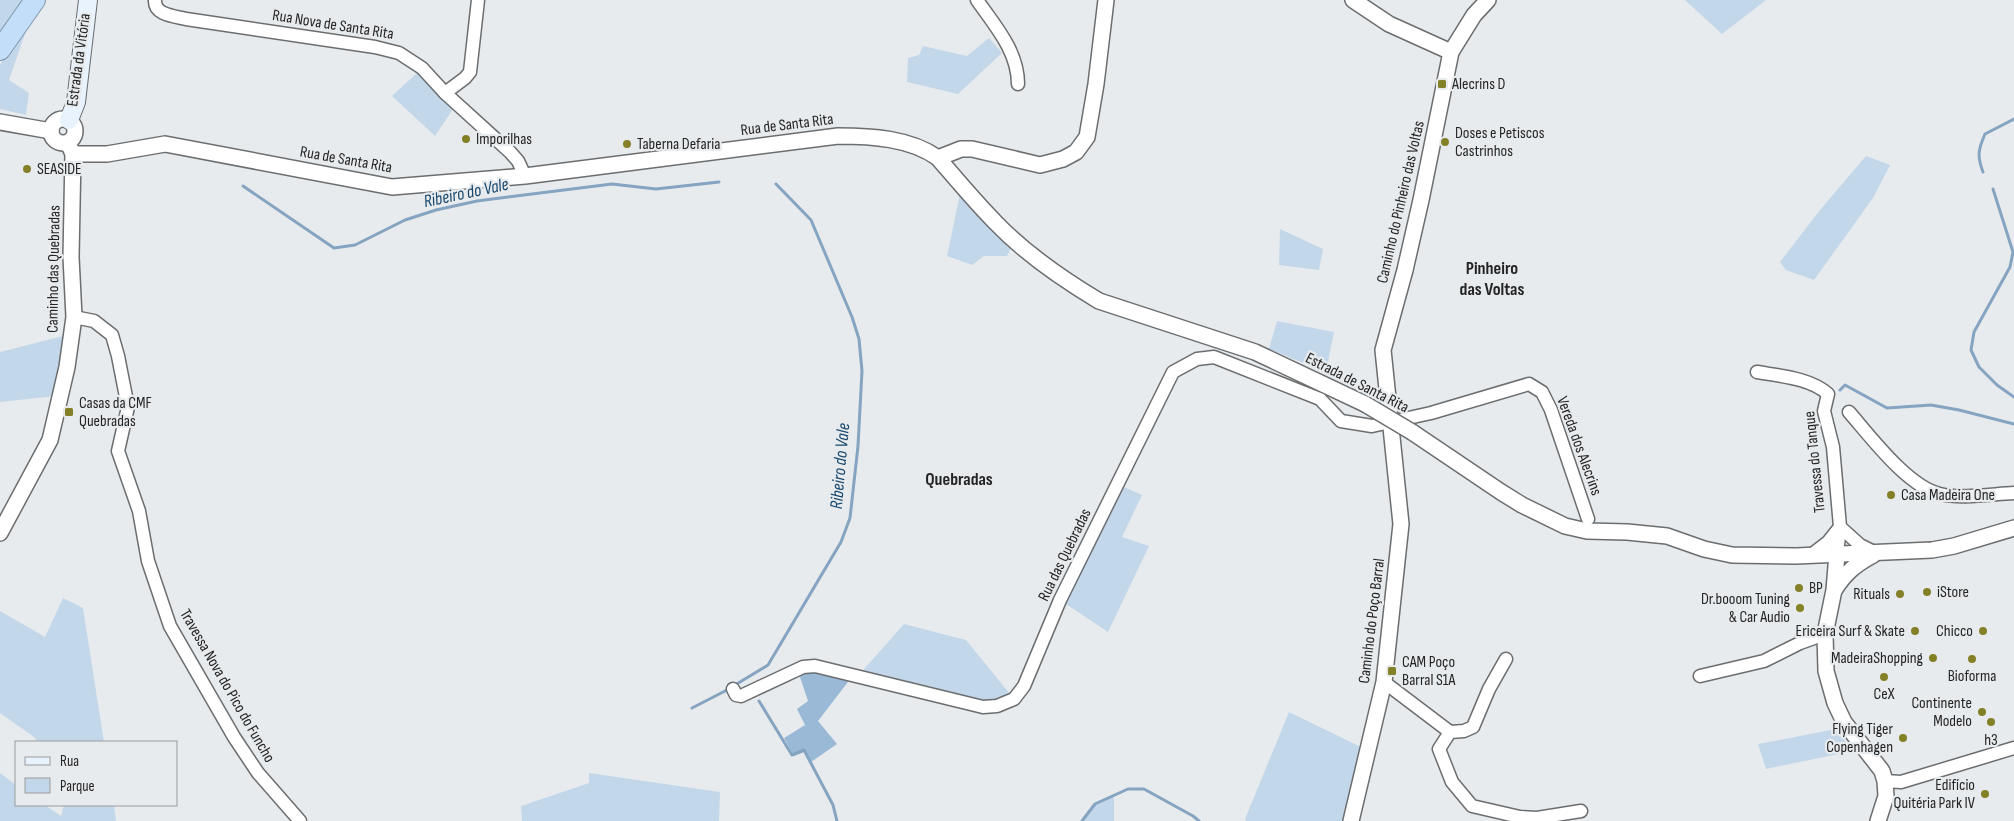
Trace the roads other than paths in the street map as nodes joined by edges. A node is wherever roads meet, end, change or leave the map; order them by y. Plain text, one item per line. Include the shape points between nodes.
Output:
1 (35, 0) edge
2 (88, 0) edge
3 (155, 0) edge
4 (478, 0) edge
5 (977, 0) edge
6 (1106, 0) edge
7 (1353, 0) edge
8 (1488, 0) edge
9 (0, 50) edge
10 (1451, 52) junction
11 (1018, 84) dead end
12 (445, 93) junction
13 (69, 120) junction
14 (0, 122) edge
15 (51, 130) junction
16 (70, 148) junction
17 (938, 158) junction
18 (524, 176) junction
19 (74, 317) junction
20 (1757, 372) dead end
21 (1849, 412) dead end
22 (1390, 422) junction
23 (2014, 493) edge
24 (1588, 520) dead end
25 (2014, 528) edge
26 (1844, 531) junction
27 (0, 533) edge
28 (1876, 553) junction
29 (1837, 554) junction
30 (1803, 556) junction
31 (1834, 590) junction
32 (1824, 634) junction
33 (1506, 659) dead end
34 (1700, 676) dead end
35 (1384, 682) junction
36 (733, 689) dead end
37 (1450, 732) junction
38 (2014, 748) edge
39 (1885, 781) junction
40 (1580, 811) dead end
41 (300, 821) edge
42 (1351, 821) edge
43 (1878, 821) edge

1 - 9 highway
2 - 13 main road, Estrada da Vitória via 76,102
3 - 12 street, Rua Nova de Santa Rita via 159,11 186,18 399,53 422,68
4 - 12 street via 470,72
5 - 11 street via 1010,48 1018,70
6 - 17 street via 1087,137 1076,152 1040,166 972,149 961,149
7 - 10 street via 1389,24
8 - 10 street, Caminho do Pinheiro das Voltas via 1474,15
10 - 22 street, Caminho do Pinheiro das Voltas via 1421,200 1383,350
12 - 18 street, Rua Nova de Santa Rita via 510,152
13 - 15 street via 57,120
13 - 16 street via 76,130
14 - 15 street
15 - 16 street via 56,141
16 - 18 street, Rua de Santa Rita via 107,154 165,144 392,188
16 - 19 street, Caminho das Quebradas
17 - 18 street, Rua de Santa Rita via 927,150 903,142 868,136 838,136
17 - 30 street, Estrada de Santa Rita, bridge via 997,225 1098,301 1255,352 1365,404 1522,505 1565,526 1595,532 1667,536 1704,549 1732,554
19 - 27 street, Caminho das Quebradas via 53,430
19 - 41 street, Travessa Nova do Pico do Funcho via 94,321 112,335 128,407 118,451 139,511 148,561 170,626 234,737 258,773
20 - 26 street, Travessa do Tanque via 1834,392 1824,410 1833,447
21 - 23 street via 1885,453 1928,490 1954,495
22 - 24 street, Vereda dos Alecrins via 1529,384 1542,392 1551,410
22 - 35 street, Caminho do Poço Barral via 1400,524
22 - 36 street, Rua das Quebradas via 1372,426 1341,421 1320,399 1214,356 1197,359 1173,372 1060,600 1024,686 1014,699 997,706 983,707 815,666 803,667 742,696 736,695
25 - 28 street, Estrada de Santa Rita via 1942,549
26 - 28 street
26 - 29 street, Travessa do Tanque
26 - 30 street, Travessa do Tanque
28 - 29 street, Estrada de Santa Rita
28 - 31 street via 1847,571
29 - 30 street, Estrada de Santa Rita
29 - 31 street, Travessa do Tanque
30 - 31 street, Estrada de Santa Rita via 1824,568
31 - 32 street, Travessa do Tanque
32 - 34 street via 1764,661
32 - 39 street, Travessa do Tanque via 1826,671 1835,703 1852,735 1882,771
33 - 37 street via 1488,690 1473,728
35 - 37 street
35 - 42 street, Caminho do Poço Barral
37 - 40 street via 1439,749 1452,782 1472,806 1537,818
38 - 39 street via 1901,782
39 - 43 street via 1886,796

